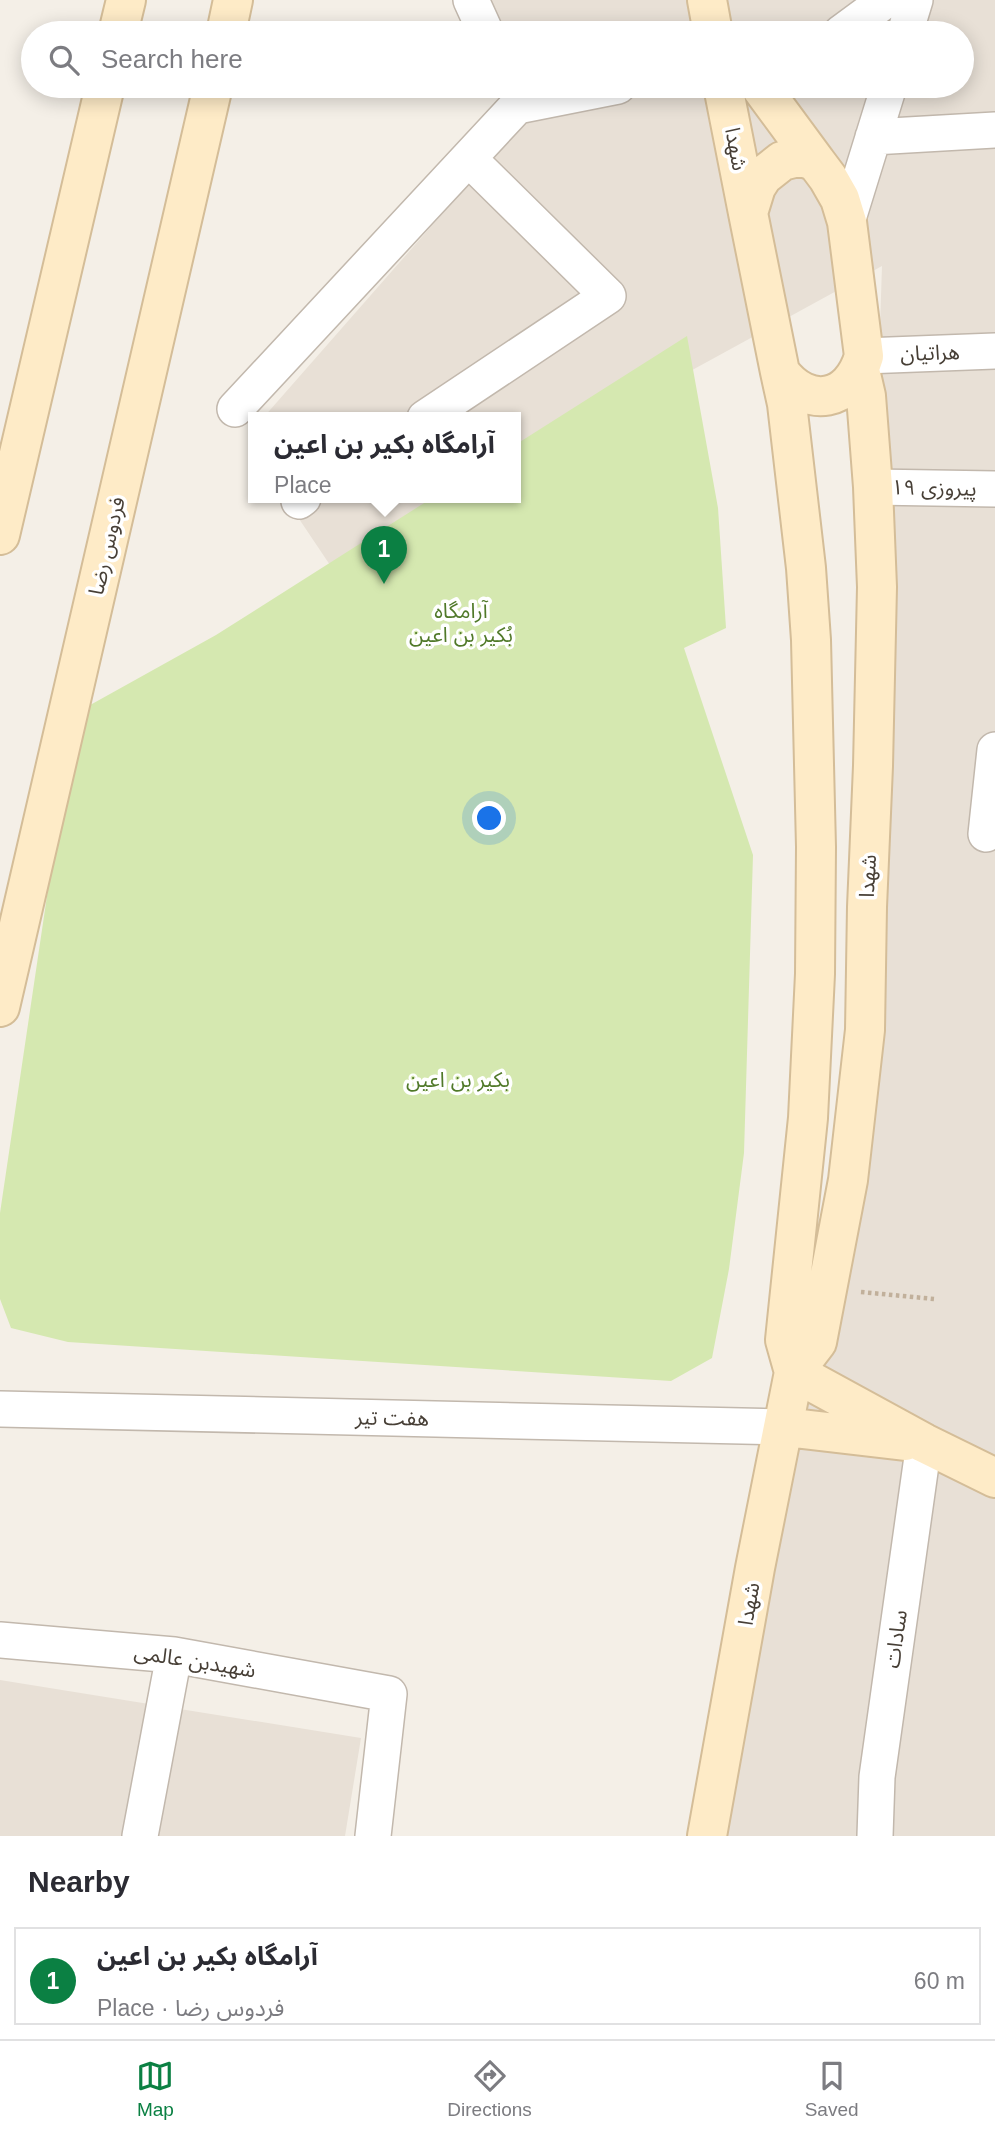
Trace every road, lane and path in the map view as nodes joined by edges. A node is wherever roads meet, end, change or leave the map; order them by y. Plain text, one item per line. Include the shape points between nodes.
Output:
1 (126, 0) edge
2 (233, 0) edge
3 (471, 0) edge
4 (886, 0) edge
5 (915, 0) edge
6 (121, 21) edge
7 (229, 21) edge
8 (481, 21) edge
9 (857, 21) edge
10 (909, 21) edge
11 (103, 98) edge
12 (211, 98) edge
13 (512, 98) edge
14 (725, 98) edge
15 (772, 98) edge
16 (885, 98) edge
17 (995, 130) edge
18 (873, 138) junction
19 (469, 159) junction
20 (816, 162) junction
21 (748, 213) junction
22 (847, 222) junction
23 (995, 351) edge
24 (862, 363) junction
25 (780, 372) junction
26 (235, 409) dead end
27 (434, 412) edge
28 (873, 487) junction
29 (995, 489) edge
30 (0, 535) edge
31 (995, 750) edge
32 (986, 834) dead end
33 (0, 1007) edge
34 (828, 1289) junction
35 (934, 1299) dead end
36 (794, 1373) junction
37 (0, 1409) edge
38 (785, 1427) junction
39 (924, 1443) junction
40 (995, 1478) edge
41 (0, 1640) edge
42 (174, 1655) junction
43 (140, 1836) edge
44 (373, 1836) edge
45 (707, 1836) edge
46 (875, 1836) edge

1 - 6 street
2 - 7 street
3 - 8 street
4 - 9 street
5 - 10 street
11 - 30 street
12 - 33 street, فردوس رضا
13 - 19 street
14 - 21 street, شهدا
15 - 20 street
16 - 18 street
17 - 18 street
18 - 22 street
19 - 26 street
19 - 27 street via 608,296
20 - 21 street via 794,158 773,166 756,187
20 - 22 street, شهدا via 840,199
21 - 25 street, شهدا
22 - 24 street, شهدا
23 - 24 street, هراتیان
24 - 25 street via 853,382 828,395 800,392
24 - 28 street, شهدا
25 - 36 street, شهدا via 806,568 816,848 808,1118 785,1340
28 - 29 street, پیروزی ۱۹
28 - 34 street, شهدا via 877,587 865,1030 848,1180
31 - 32 street
34 - 35 path
34 - 36 street, شهدا via 817,1342
36 - 38 street, شهدا
36 - 39 street
37 - 38 street, هفت تیر
38 - 39 street
38 - 45 street, شهدا
39 - 40 street
39 - 46 street, سادات via 877,1777
41 - 42 street, شهیدبن عالمی
42 - 43 street
42 - 44 street, شهیدبن عالمی via 389,1694

